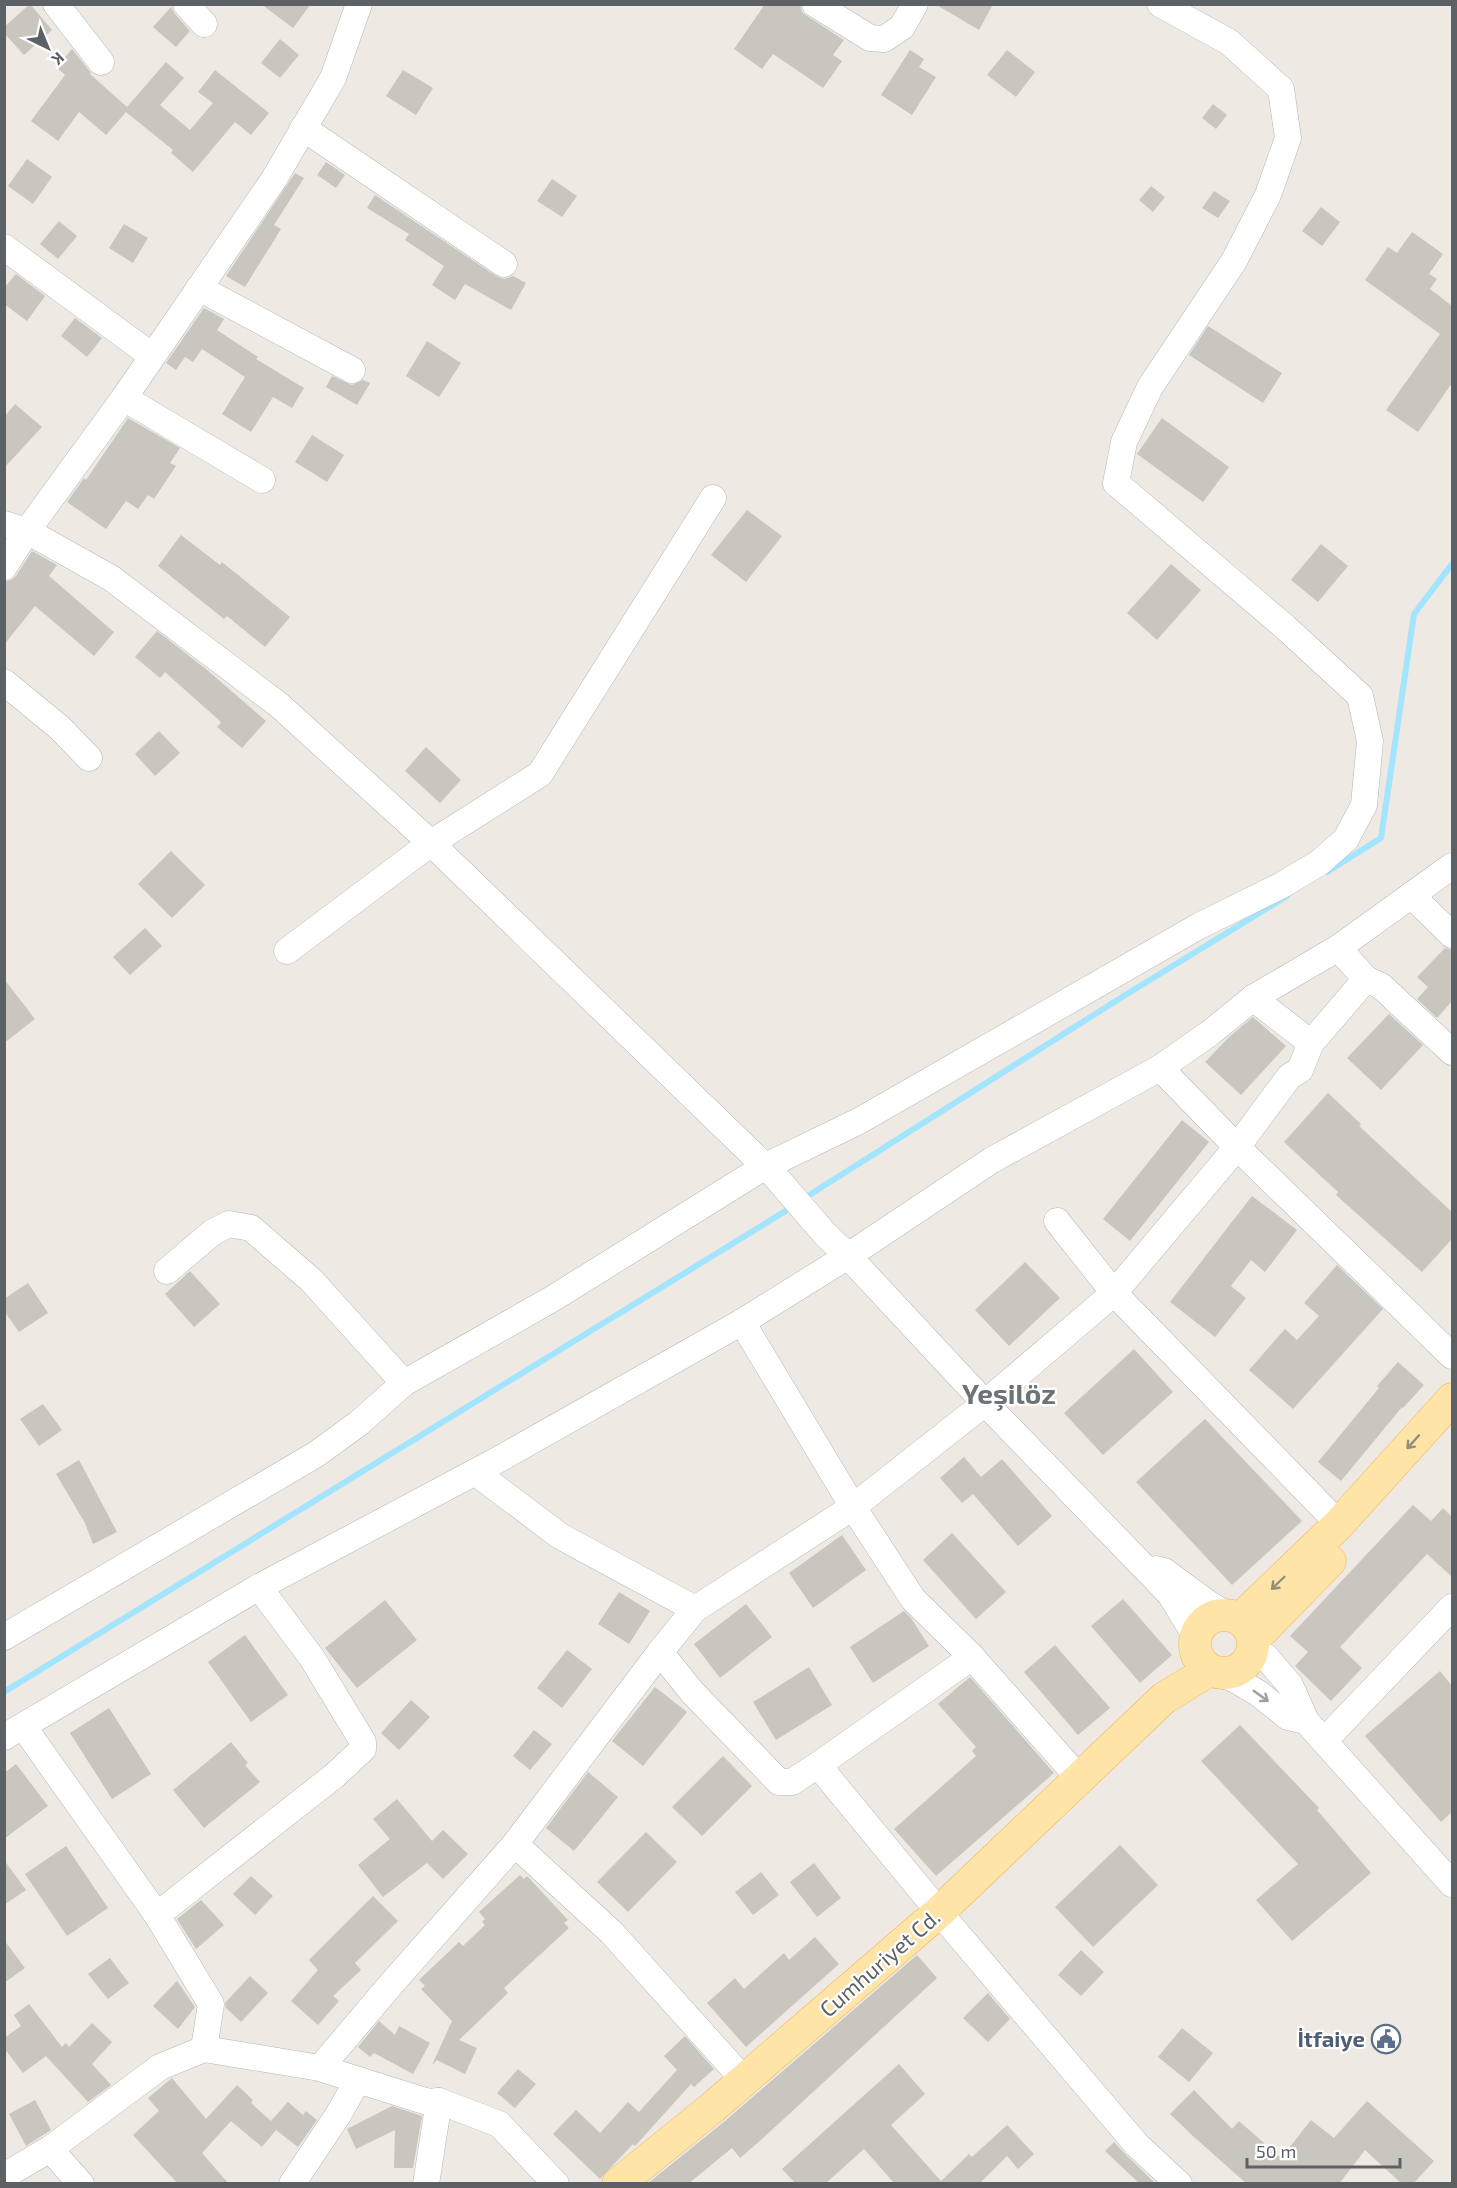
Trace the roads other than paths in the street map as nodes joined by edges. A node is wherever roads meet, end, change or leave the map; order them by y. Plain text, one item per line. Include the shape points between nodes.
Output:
1 (56, 4) edge
2 (186, 4) edge
3 (359, 4) edge
4 (814, 4) edge
5 (915, 4) edge
6 (1160, 4) edge
7 (204, 24) dead end
8 (101, 62) dead end
9 (303, 128) junction
10 (4, 247) edge
11 (504, 264) dead end
12 (199, 288) junction
13 (152, 356) junction
14 (352, 370) dead end
15 (124, 398) junction
16 (262, 480) dead end
17 (713, 498) dead end
18 (16, 527) edge
19 (4, 567) edge
20 (4, 682) edge
21 (89, 758) dead end
22 (431, 843) junction
23 (1452, 866) edge
24 (1411, 895) junction
25 (1452, 935) edge
26 (1338, 948) junction
27 (287, 951) dead end
28 (1366, 979) junction
29 (1253, 998) junction
30 (1311, 1043) junction
31 (1452, 1052) edge
32 (1160, 1068) junction
33 (1237, 1147) junction
34 (769, 1172) junction
35 (1057, 1221) dead end
36 (848, 1256) junction
37 (167, 1271) dead end
38 (1114, 1293) junction
39 (742, 1322) junction
40 (1452, 1356) edge
41 (404, 1383) junction
42 (1452, 1399) edge
43 (985, 1403) junction
44 (1452, 1431) edge
45 (475, 1472) junction
46 (853, 1507) junction
47 (1339, 1524) junction
48 (1144, 1567) junction
49 (259, 1587) junction
50 (1452, 1607) edge
51 (695, 1609) junction
52 (1244, 1630) junction
53 (4, 1637) edge
54 (660, 1652) junction
55 (1204, 1656) junction
56 (972, 1657) junction
57 (1306, 1721) junction
58 (14, 1732) edge
59 (1324, 1741) junction
60 (818, 1765) junction
61 (1079, 1778) junction
62 (515, 1844) junction
63 (1452, 1884) edge
64 (939, 1912) junction
65 (157, 1915) junction
66 (204, 2049) junction
67 (320, 2068) junction
68 (358, 2080) junction
69 (744, 2080) junction
70 (440, 2101) junction
71 (50, 2149) junction
72 (4, 2176) edge
73 (81, 2184) edge
74 (292, 2184) edge
75 (426, 2184) edge
76 (556, 2184) edge
77 (618, 2184) edge
78 (1179, 2184) edge

1 - 8 street
2 - 7 street
3 - 9 street via 333,78
4 - 5 street via 870,38 885,39 902,27
6 - 34 street via 1229,42 1281,89 1288,138 1268,195 1234,261 1150,387 1124,442 1116,483 1286,627 1360,696 1370,741 1364,805 1346,839 1319,863 1199,926
9 - 11 street
9 - 12 street via 274,179
10 - 13 street
12 - 13 street
12 - 14 street
13 - 15 street
15 - 16 street
15 - 18 street
17 - 22 street via 540,774
18 - 19 street
18 - 22 street via 111,578 279,705
20 - 21 street via 60,728
22 - 27 street
22 - 34 street
23 - 24 street
24 - 25 street
24 - 26 street
26 - 28 street
26 - 29 street
28 - 30 street
28 - 31 street via 1381,986
29 - 30 street
29 - 32 street
30 - 33 street via 1300,1070 1289,1077
32 - 33 street
32 - 36 street via 992,1160
33 - 38 street
33 - 40 street
34 - 36 street
34 - 41 street
35 - 38 street
36 - 39 street
36 - 43 street
37 - 41 street via 213,1232 229,1224 251,1228 311,1280
38 - 43 street
38 - 47 street
39 - 45 street
39 - 46 street
41 - 53 street via 315,1455
42 -> 47 main road
43 - 46 street
43 - 48 street
44 - 52 main road
45 - 49 street
45 - 51 street via 560,1536
46 - 51 street
46 - 56 street via 913,1599
47 -> 52 main road
48 - 52 street via 1164,1571
48 - 55 street via 1170,1594
49 - 58 street
49 - 65 street via 312,1658 363,1742 363,1749 317,1790
50 - 59 street
51 - 54 street
52 - 55 main road, Cumhuriyet Cd. via 1216,1616 1204,1621 1197,1631
52 - 55 main road via 1251,1656 1239,1669 1223,1673
52 - 57 street via 1290,1685
54 - 60 street via 692,1692 778,1782 792,1782
54 - 62 street
55 -> 57 street via 1288,1717
55 - 61 main road, Cumhuriyet Cd. via 1156,1689 1131,1731
56 - 60 street
56 - 61 street
57 - 59 street
58 - 65 street
59 - 63 street
60 - 64 street
61 - 64 main road, Cumhuriyet Cd.
62 - 67 street
62 - 69 street via 612,1933
64 - 69 main road, Cumhuriyet Cd.
64 - 78 street via 1137,2145
65 - 66 street via 211,2004
66 - 67 street
66 - 71 street via 160,2067
67 - 68 street
68 - 70 street via 429,2102
68 - 74 street
69 - 77 main road, Cumhuriyet Cd.
70 - 75 street
70 - 76 street via 499,2124
71 - 72 street
71 - 73 street

